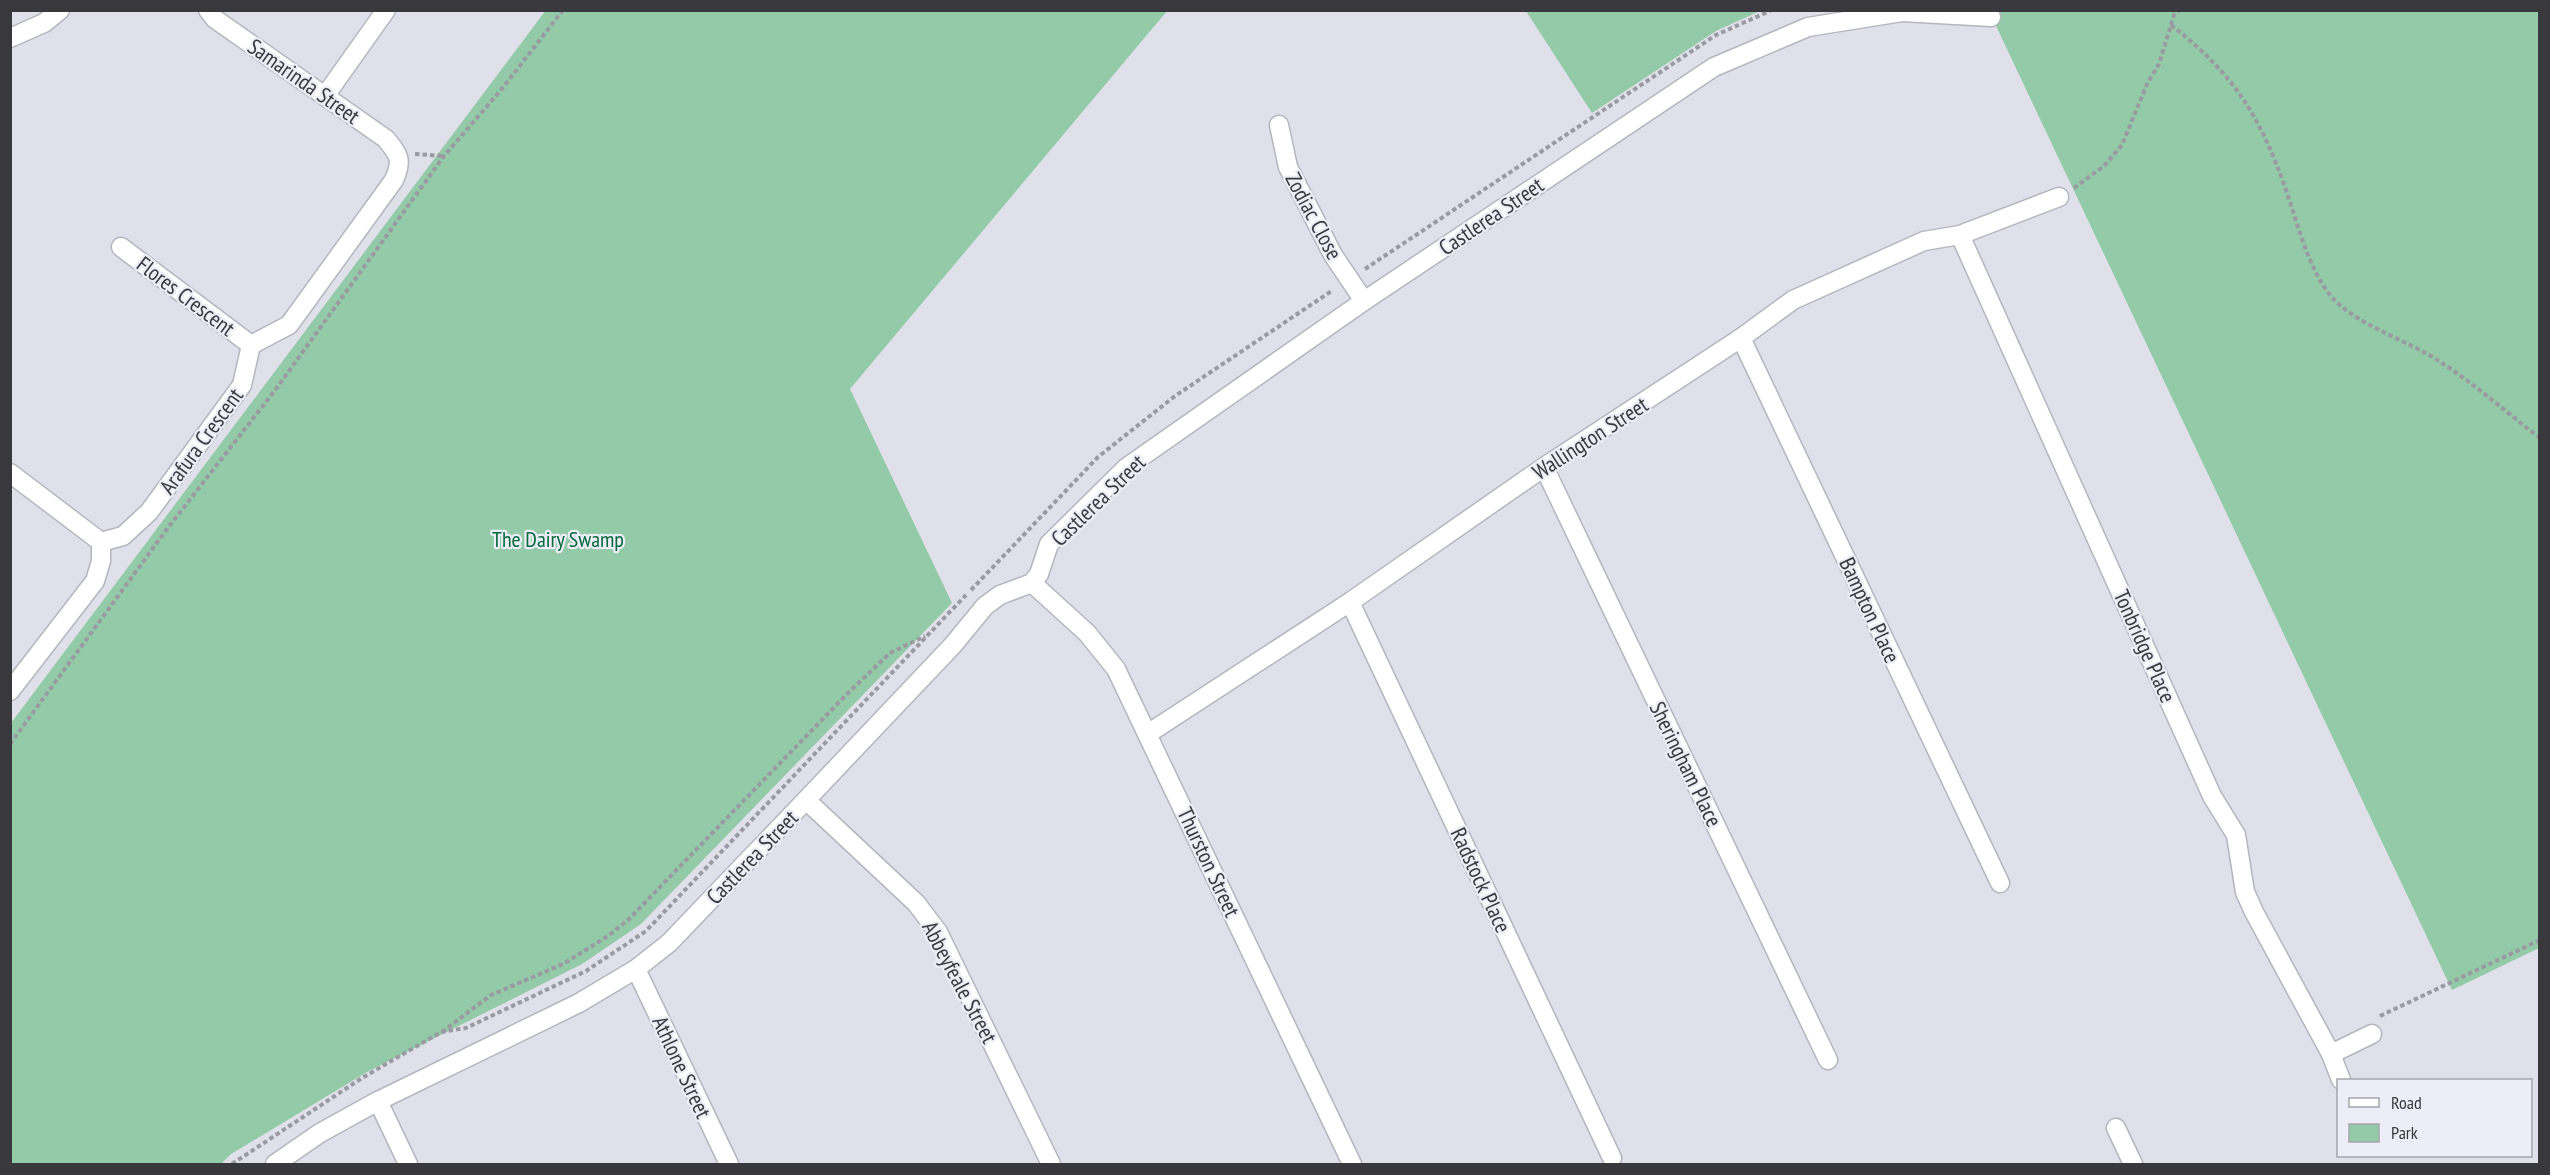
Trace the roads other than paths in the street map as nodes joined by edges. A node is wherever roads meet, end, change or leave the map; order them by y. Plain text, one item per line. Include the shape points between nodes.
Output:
1 (60, 10) edge
2 (208, 10) edge
3 (386, 10) edge
4 (1991, 17) dead end
5 (10, 38) edge
6 (325, 96) junction
7 (1279, 125) dead end
8 (2059, 197) road end
9 (1960, 235) junction
10 (121, 247) dead end
11 (1364, 301) junction
12 (1741, 338) junction
13 (251, 345) junction
14 (1544, 467) junction
15 (10, 473) edge
16 (100, 542) junction
17 (1032, 583) junction
18 (1350, 602) junction
19 (10, 690) edge
20 (1149, 733) junction
21 (806, 800) junction
22 (2000, 882) dead end
23 (636, 969) junction
24 (2372, 1034) road end
25 (2331, 1054) junction
26 (1828, 1060) dead end
27 (2342, 1079) edge
28 (378, 1101) junction
29 (2116, 1128) dead end
30 (1612, 1158) dead end
31 (275, 1164) edge
32 (408, 1164) edge
33 (729, 1164) edge
34 (1051, 1164) edge
35 (1352, 1164) edge
36 (2133, 1164) edge

1 - 5 street via 44,23
2 - 6 street, Samarinda Street via 215,19
3 - 6 street
4 - 11 street, Castlerea Street via 1902,12 1808,27 1714,67
6 - 13 street, Samarinda Street via 386,139 397,153 400,166 394,180 290,325
7 - 11 street, Zodiac Close via 1288,167 1333,255
8 - 9 street, Wallington Street
9 - 12 street, Wallington Street via 1924,241 1792,300
9 - 25 street, Tonbridge Place via 2212,796 2236,835 2245,892 2254,912
10 - 13 street, Flores Crescent
11 - 17 street, Castlerea Street via 1127,467 1049,544
12 - 14 street, Wallington Street
12 - 22 street, Bampton Place
13 - 16 street, Arafura Crescent via 242,386 149,512 123,536
14 - 18 street, Wallington Street
14 - 26 street, Sheringham Place
15 - 16 street
16 - 19 street via 101,561 95,581
17 - 20 street, Thurston Street via 1101,647
17 - 21 street, Castlerea Street via 1000,595 985,606
18 - 20 street, Wallington Street
18 - 30 street, Radstock Place
20 - 35 street, Thurston Street
21 - 23 street, Castlerea Street via 669,943
21 - 34 street, Abbeyfeale Street via 916,903 938,932
23 - 28 street, Castlerea Street via 579,1004
23 - 33 street, Athlone Street
24 - 25 street
25 - 27 street, Tonbridge Place
28 - 31 street, Castlerea Street
28 - 32 street
29 - 36 street

